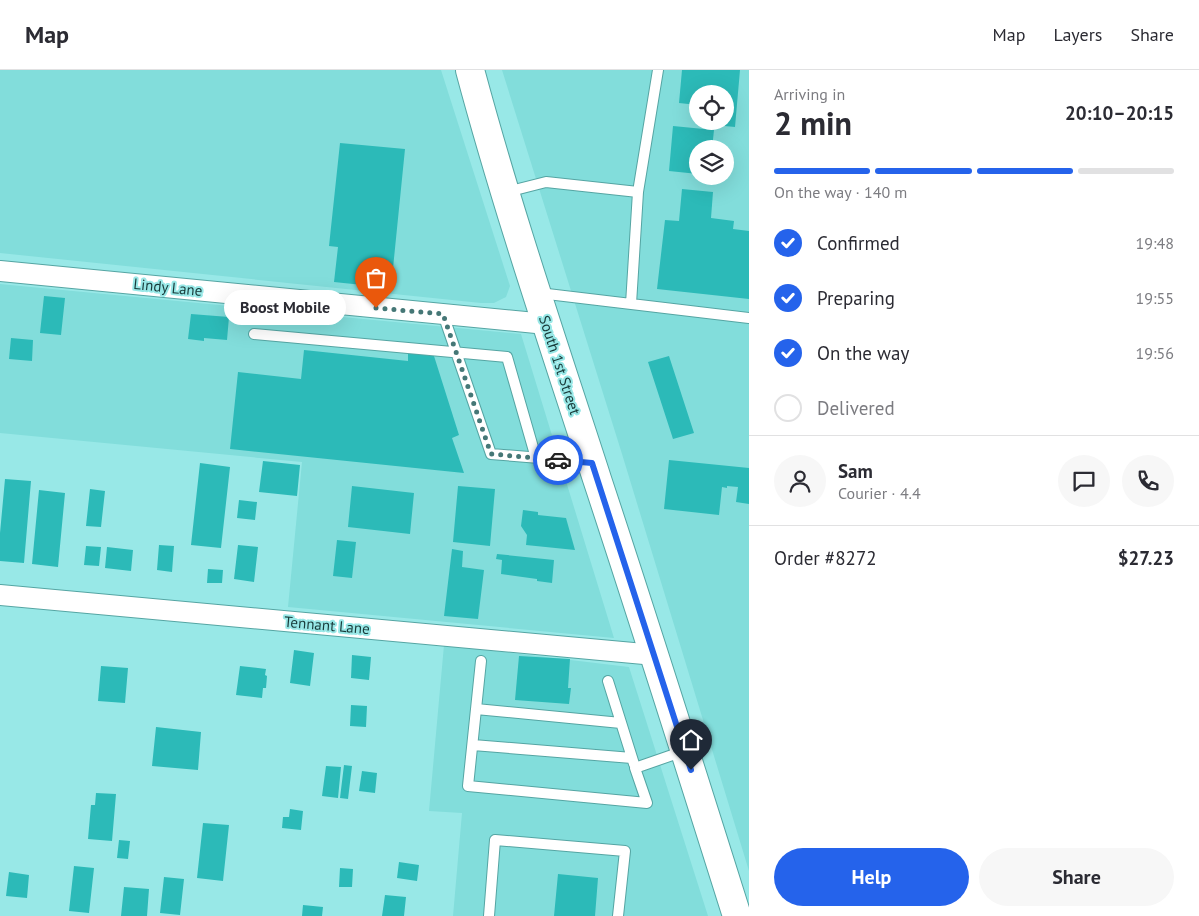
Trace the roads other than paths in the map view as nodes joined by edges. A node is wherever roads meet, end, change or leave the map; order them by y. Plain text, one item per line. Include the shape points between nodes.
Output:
1 (470, 70) edge
2 (658, 70) edge
3 (506, 192) junction
4 (638, 192) junction
5 (0, 271) edge
6 (537, 293) junction
7 (631, 304) junction
8 (443, 314) junction
9 (749, 318) edge
10 (546, 324) junction
11 (254, 334) dead end
12 (456, 353) junction
13 (536, 458) junction
14 (592, 463) junction
15 (0, 595) edge
16 (655, 655) junction
17 (481, 661) dead end
18 (608, 681) dead end
19 (476, 710) junction
20 (621, 723) junction
21 (472, 745) junction
22 (685, 751) junction
23 (634, 763) junction
24 (489, 916) edge
25 (618, 916) edge
26 (737, 916) edge

1 - 3 main road, South 1st Street
2 - 4 lane
3 - 4 lane via 546,182
3 - 6 main road, South 1st Street
4 - 7 lane
5 - 8 street, Lindy Lane
6 - 7 lane
6 - 10 main road, South 1st Street
7 - 9 lane
8 - 10 street, Lindy Lane
8 - 12 lane
10 - 14 main road, South 1st Street
11 - 12 lane
12 - 13 lane via 491,454
12 - 13 lane via 507,357
13 - 14 lane
14 - 16 main road, South 1st Street
15 - 16 street, Tennant Lane
16 - 22 main road, South 1st Street
17 - 19 lane
18 - 20 lane
19 - 20 lane
19 - 21 lane
20 - 23 lane
21 - 23 lane
21 - 23 lane via 468,786 647,803
22 - 23 lane
22 - 26 main road, South 1st Street
24 - 25 lane via 495,840 625,851

